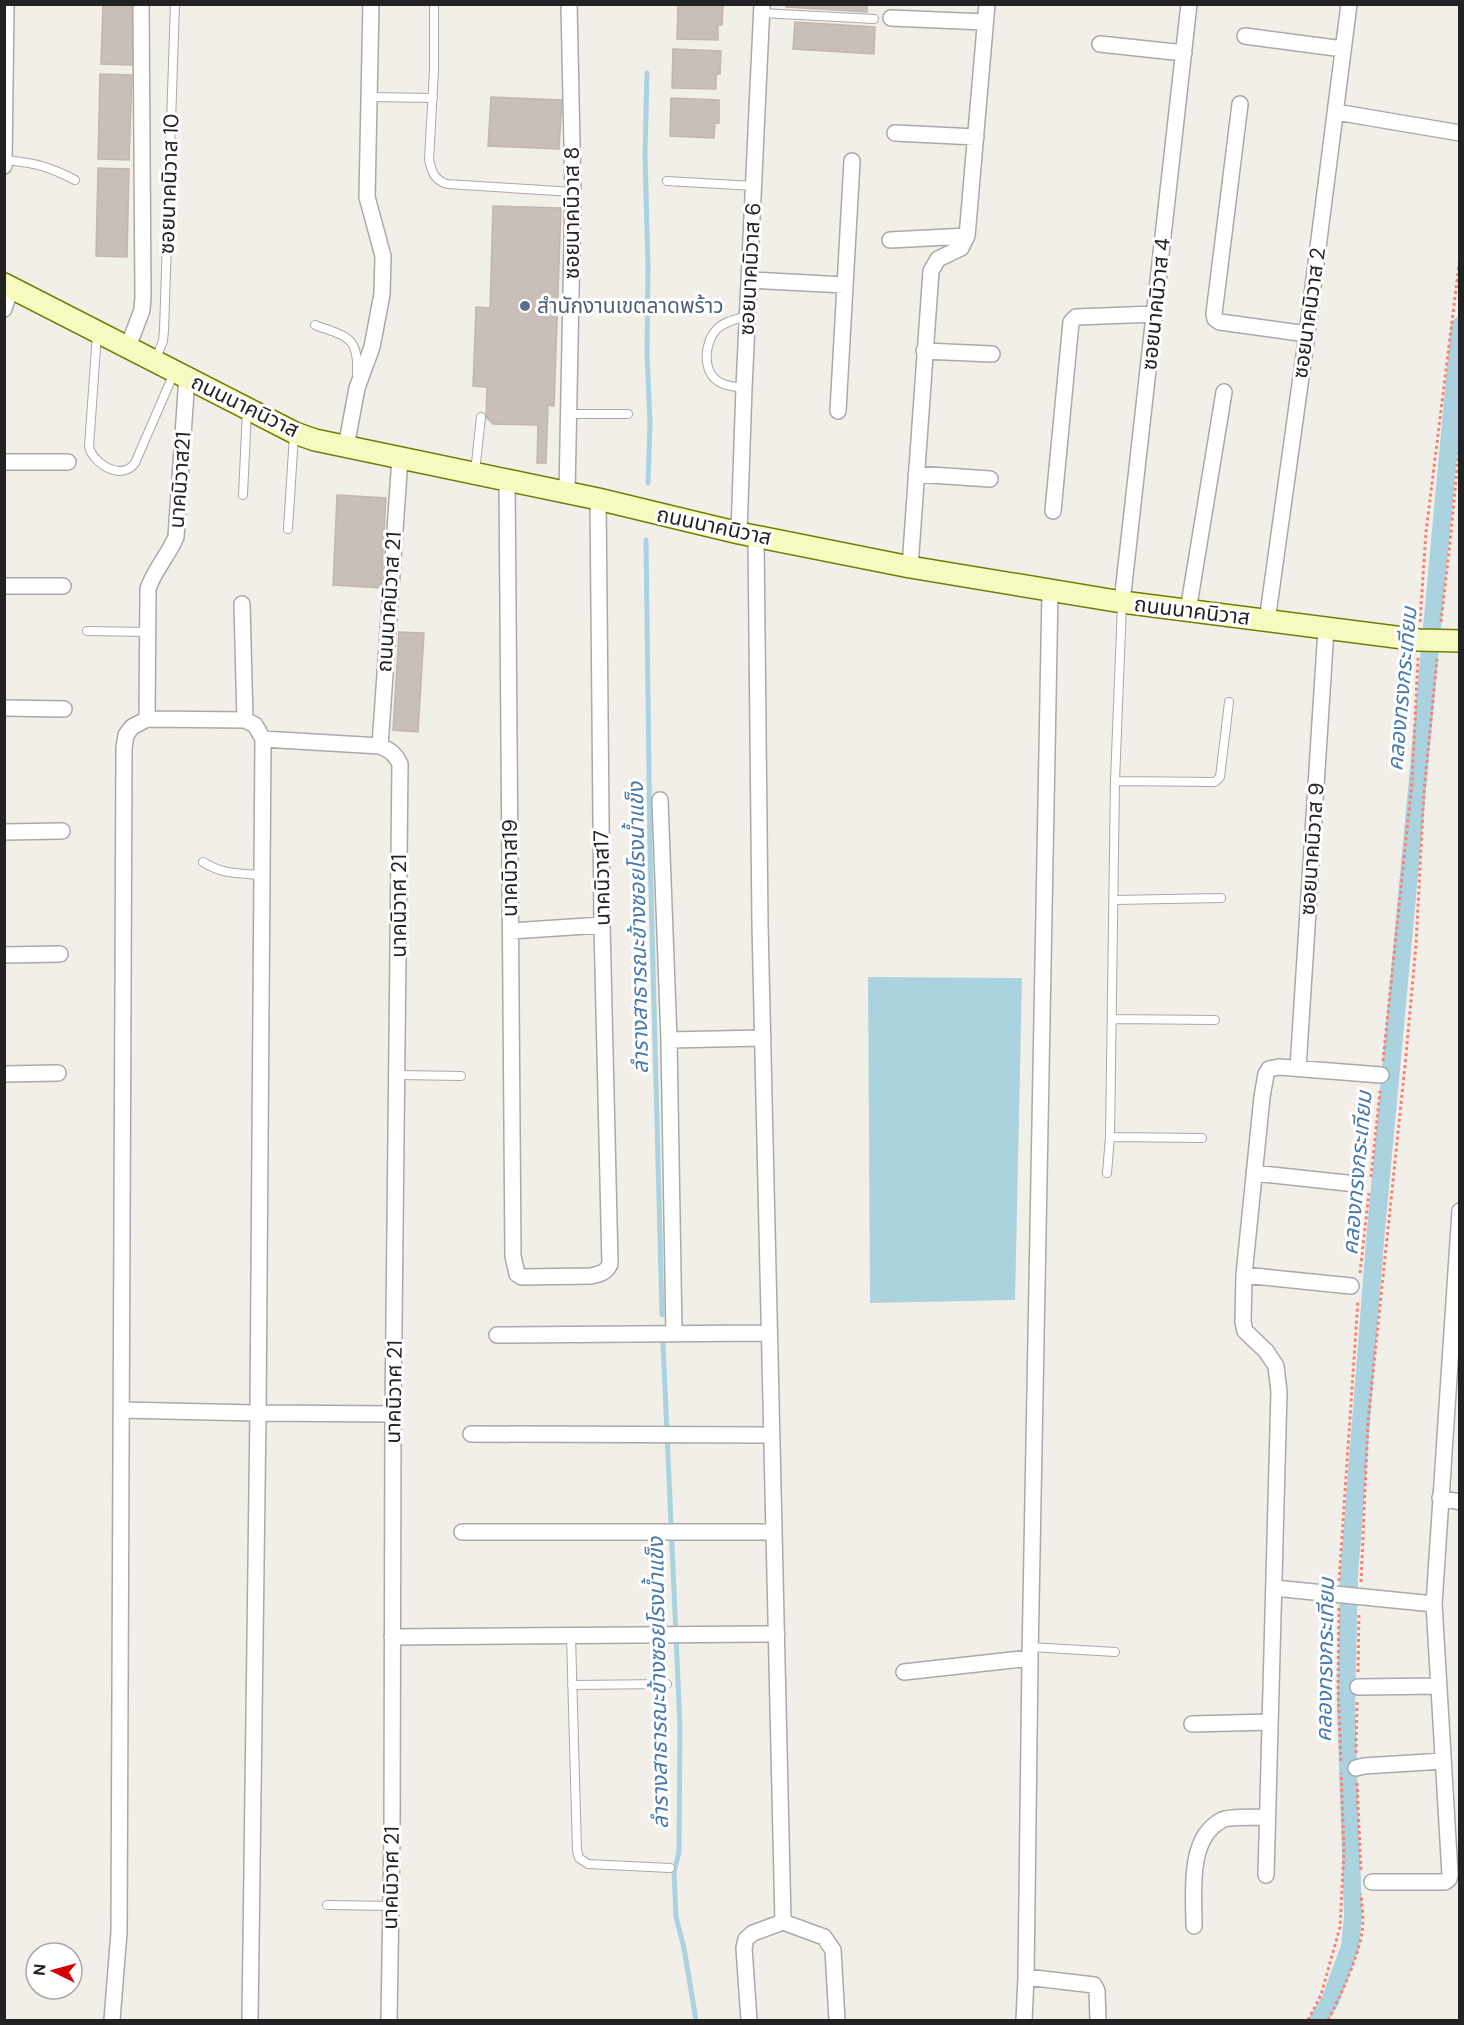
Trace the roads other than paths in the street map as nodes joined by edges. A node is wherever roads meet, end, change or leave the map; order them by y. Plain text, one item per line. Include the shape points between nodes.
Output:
1 (6, 4) edge
2 (141, 4) edge
3 (175, 4) edge
4 (371, 4) edge
5 (434, 4) edge
6 (569, 4) edge
7 (987, 4) edge
8 (1189, 4) edge
9 (1349, 4) edge
10 (762, 9) edge
11 (891, 18) dead end
12 (874, 20) dead end
13 (985, 22) junction
14 (1245, 36) dead end
15 (1100, 44) dead end
16 (1343, 49) junction
17 (1184, 53) junction
18 (369, 97) junction
19 (433, 98) junction
20 (1240, 104) dead end
21 (1336, 112) junction
22 (895, 133) dead end
23 (1460, 133) edge
24 (976, 137) junction
25 (5, 160) edge
26 (852, 161) dead end
27 (4, 166) edge
28 (75, 180) dead end
29 (667, 181) dead end
30 (754, 186) junction
31 (573, 192) junction
32 (967, 236) junction
33 (890, 240) dead end
34 (750, 280) junction
35 (845, 285) junction
36 (8, 286) edge
37 (4, 309) edge
38 (1155, 314) junction
39 (747, 315) junction
40 (315, 325) dead end
41 (97, 331) junction
42 (1307, 334) junction
43 (128, 347) junction
44 (924, 351) junction
45 (992, 354) dead end
46 (154, 361) junction
47 (181, 374) junction
48 (357, 388) junction
49 (744, 388) junction
50 (1224, 392) dead end
51 (247, 408) junction
52 (838, 411) dead end
53 (568, 414) junction
54 (628, 414) dead end
55 (481, 417) dead end
56 (295, 433) junction
57 (346, 447) junction
58 (400, 458) junction
59 (4, 462) edge
60 (68, 462) dead end
61 (474, 474) junction
62 (916, 474) junction
63 (990, 478) dead end
64 (507, 480) junction
65 (567, 493) junction
66 (243, 495) dead end
67 (598, 500) junction
68 (1053, 511) dead end
69 (288, 529) dead end
70 (747, 534) junction
71 (910, 567) junction
72 (4, 586) edge
73 (63, 586) dead end
74 (1050, 591) junction
75 (1122, 602) junction
76 (242, 604) dead end
77 (1188, 611) junction
78 (1267, 621) junction
79 (1326, 629) junction
80 (87, 632) dead end
81 (148, 632) junction
82 (1439, 641) edge
83 (1229, 702) dead end
84 (4, 708) edge
85 (64, 709) dead end
86 (147, 720) junction
87 (245, 720) junction
88 (263, 739) junction
89 (380, 746) junction
90 (1115, 781) junction
91 (660, 800) dead end
92 (62, 831) dead end
93 (4, 832) edge
94 (203, 862) dead end
95 (262, 875) junction
96 (1221, 898) dead end
97 (1114, 900) junction
98 (602, 925) junction
99 (511, 931) junction
100 (60, 954) dead end
101 (4, 955) edge
102 (1112, 1018) junction
103 (1215, 1020) dead end
104 (763, 1038) junction
105 (669, 1040) junction
106 (1299, 1068) junction
107 (58, 1073) dead end
108 (4, 1074) edge
109 (398, 1075) junction
110 (1382, 1075) road end
111 (461, 1076) dead end
112 (1110, 1137) junction
113 (1202, 1138) dead end
114 (1107, 1173) dead end
115 (1254, 1173) junction
116 (1356, 1184) dead end
117 (1460, 1211) edge
118 (513, 1256) joint
119 (1244, 1275) junction
120 (1357, 1287) road end
121 (768, 1333) junction
122 (674, 1334) junction
123 (496, 1335) dead end
124 (1453, 1406) edge
125 (122, 1410) junction
126 (258, 1413) junction
127 (393, 1414) junction
128 (471, 1434) dead end
129 (771, 1436) junction
130 (1440, 1498) junction
131 (1460, 1502) edge
132 (773, 1532) junction
133 (462, 1533) dead end
134 (1274, 1588) junction
135 (1434, 1604) junction
136 (777, 1634) junction
137 (571, 1636) junction
138 (392, 1637) junction
139 (1115, 1652) dead end
140 (1030, 1653) junction
141 (904, 1672) dead end
142 (667, 1684) dead end
143 (572, 1685) junction
144 (1439, 1686) junction
145 (1358, 1687) road end
146 (1270, 1722) junction
147 (1192, 1724) dead end
148 (1443, 1761) junction
149 (1356, 1768) road end
150 (1268, 1817) junction
151 (670, 1868) dead end
152 (1266, 1875) dead end
153 (1365, 1885) road end
154 (327, 1905) dead end
155 (391, 1906) junction
156 (783, 1922) junction
157 (1194, 1926) dead end
158 (1026, 1977) junction
159 (112, 2020) edge
160 (250, 2020) edge
161 (389, 2020) edge
162 (749, 2020) edge
163 (837, 2020) edge
164 (1024, 2020) edge
165 (1098, 2020) edge

1 - 25 street
2 - 43 street via 143,297
3 - 46 lane, ซอยนาคนิวาส 10 via 164,330
4 - 18 street
5 - 19 lane
6 - 31 street, ซอยนาคนิวาส 8
7 - 13 street
8 - 17 street, ซอยนาคนิวาส 4
9 - 16 street, ซอยนาคนิวาส 2
10 - 12 lane
10 - 30 street, ซอยนาคนิวาส 6
11 - 13 street
13 - 24 street
14 - 16 street
15 - 17 street
16 - 21 street, ซอยนาคนิวาส 2
17 - 38 street, ซอยนาคนิวาส 4
18 - 19 lane
18 - 48 street via 367,197 383,256 382,294 372,347
19 - 31 lane via 429,160 439,182
20 - 42 street via 1215,319
21 - 23 street
21 - 42 street, ซอยนาคนิวาส 2
22 - 24 street
24 - 32 street
25 - 27 street
25 - 28 lane via 38,163
26 - 35 street
29 - 30 lane
30 - 34 street, ซอยนาคนิวาส 6
31 - 53 street, ซอยนาคนิวาส 8
32 - 33 street
32 - 44 street via 961,248 938,259 931,271
34 - 35 street
34 - 39 street, ซอยนาคนิวาส 6
35 - 52 street
36 - 37 street
36 - 41 main road, ถนนนาคนิวาส
38 - 68 street via 1076,317 1071,322
38 - 75 street, ซอยนาคนิวาส 4
39 - 49 street, ซอยนาคนิวาส 6
39 - 49 lane via 717,328 707,350 708,367 714,378 722,384
40 - 48 lane via 351,341 358,357
41 - 43 main road, ถนนนาคนิวาส
41 - 47 lane via 88,447 96,461 119,471 135,463
42 - 78 street, ซอยนาคนิวาส 2
43 - 46 main road, ถนนนาคนิวาส
44 - 45 street
44 - 62 street
46 - 47 main road, ถนนนาคนิวาส
47 - 51 main road, ถนนนาคนิวาส
47 - 81 street, นาคนิวาส21 via 178,526 171,549 152,575 148,589
48 - 57 street
49 - 70 street, ซอยนาคนิวาส 6
50 - 77 street
51 - 56 main road, ถนนนาคนิวาส
51 - 66 lane
53 - 54 lane
53 - 65 street, ซอยนาคนิวาส 8
55 - 61 lane
56 - 57 main road, ถนนนาคนิวาส
56 - 69 lane
57 - 58 main road, ถนนนาคนิวาส
58 - 61 main road, ถนนนาคนิวาส
58 - 89 street, ถนนนาคนิวาส 21
59 - 60 street
61 - 64 main road, ถนนนาคนิวาส
62 - 63 street
62 - 71 street
64 - 65 main road, ถนนนาคนิวาส
64 - 99 street, นาคนิวาส19
65 - 67 main road, ถนนนาคนิวาส
67 - 70 main road, ถนนนาคนิวาส
67 - 98 street, นาคนิวาส17
70 - 71 main road, ถนนนาคนิวาส
70 - 104 street, ซอยนาคนิวาส 6
71 - 74 main road, ถนนนาคนิวาส
72 - 73 street
74 - 75 main road, ถนนนาคนิวาส
74 - 140 street
75 - 77 main road, ถนนนาคนิวาส
75 - 90 lane
76 - 87 street
77 - 78 main road, ถนนนาคนิวาส
78 - 79 main road, ถนนนาคนิวาส
79 - 82 main road, ถนนนาคนิวาส
79 - 106 street, ซอยนาคนิวาส 9
80 - 81 lane
81 - 86 street, นาคนิวาส21
83 - 90 lane via 1220,777 1215,782
84 - 85 street
86 - 87 street
86 - 125 street via 132,727 124,748
87 - 88 street via 255,725
88 - 89 street
88 - 95 street
89 - 109 street, นาคนิวาศ 21 via 396,756 400,764
90 - 97 lane
91 - 105 street
92 - 93 street
94 - 95 lane via 225,873
95 - 126 street
96 - 97 lane
97 - 102 lane
98 - 99 street
98 - 118 street, นาคนิวาส17 via 608,1269 591,1276 522,1277 517,1274
99 - 118 street, นาคนิวาส19
100 - 101 street
102 - 103 lane
102 - 112 lane
104 - 105 street
104 - 121 street, ซอยนาคนิวาส 6
105 - 122 street
106 - 110 street
106 - 115 street via 1279,1067 1266,1074
107 - 108 street
109 - 111 lane
109 - 127 street, นาคนิวาศ 21
112 - 113 lane
112 - 114 lane
115 - 116 street
115 - 119 street
117 - 124 street
119 - 120 street
119 - 134 street via 1245,1331 1276,1366 1279,1392
121 - 122 street
121 - 129 street, ซอยนาคนิวาส 6
122 - 123 street
124 - 130 street
125 - 126 street
125 - 159 street via 119,1932
126 - 127 street
126 - 160 street
127 - 138 street, นาคนิวาศ 21
128 - 129 street
129 - 132 street, ซอยนาคนิวาส 6
130 - 131 street
130 - 135 street
132 - 133 street
132 - 136 street, ซอยนาคนิวาส 6
134 - 135 street
134 - 146 street
135 - 144 street
136 - 137 street
136 - 156 street, ซอยนาคนิวาส 6
137 - 138 street
137 - 143 lane
138 - 155 street, นาคนิวาศ 21
139 - 140 lane
140 - 141 street
140 - 158 street
142 - 143 lane
143 - 151 lane via 579,1858 588,1864
144 - 145 street
144 - 148 street
146 - 147 street
146 - 150 street
148 - 149 street
148 - 153 street via 1449,1879
150 - 152 street
150 - 157 street via 1223,1819 1205,1834 1194,1863
154 - 155 lane
155 - 161 street, นาคนิวาศ 21
156 - 162 street via 746,1939
156 - 163 street via 824,1937 833,1950
158 - 164 street
158 - 165 street via 1094,1985

